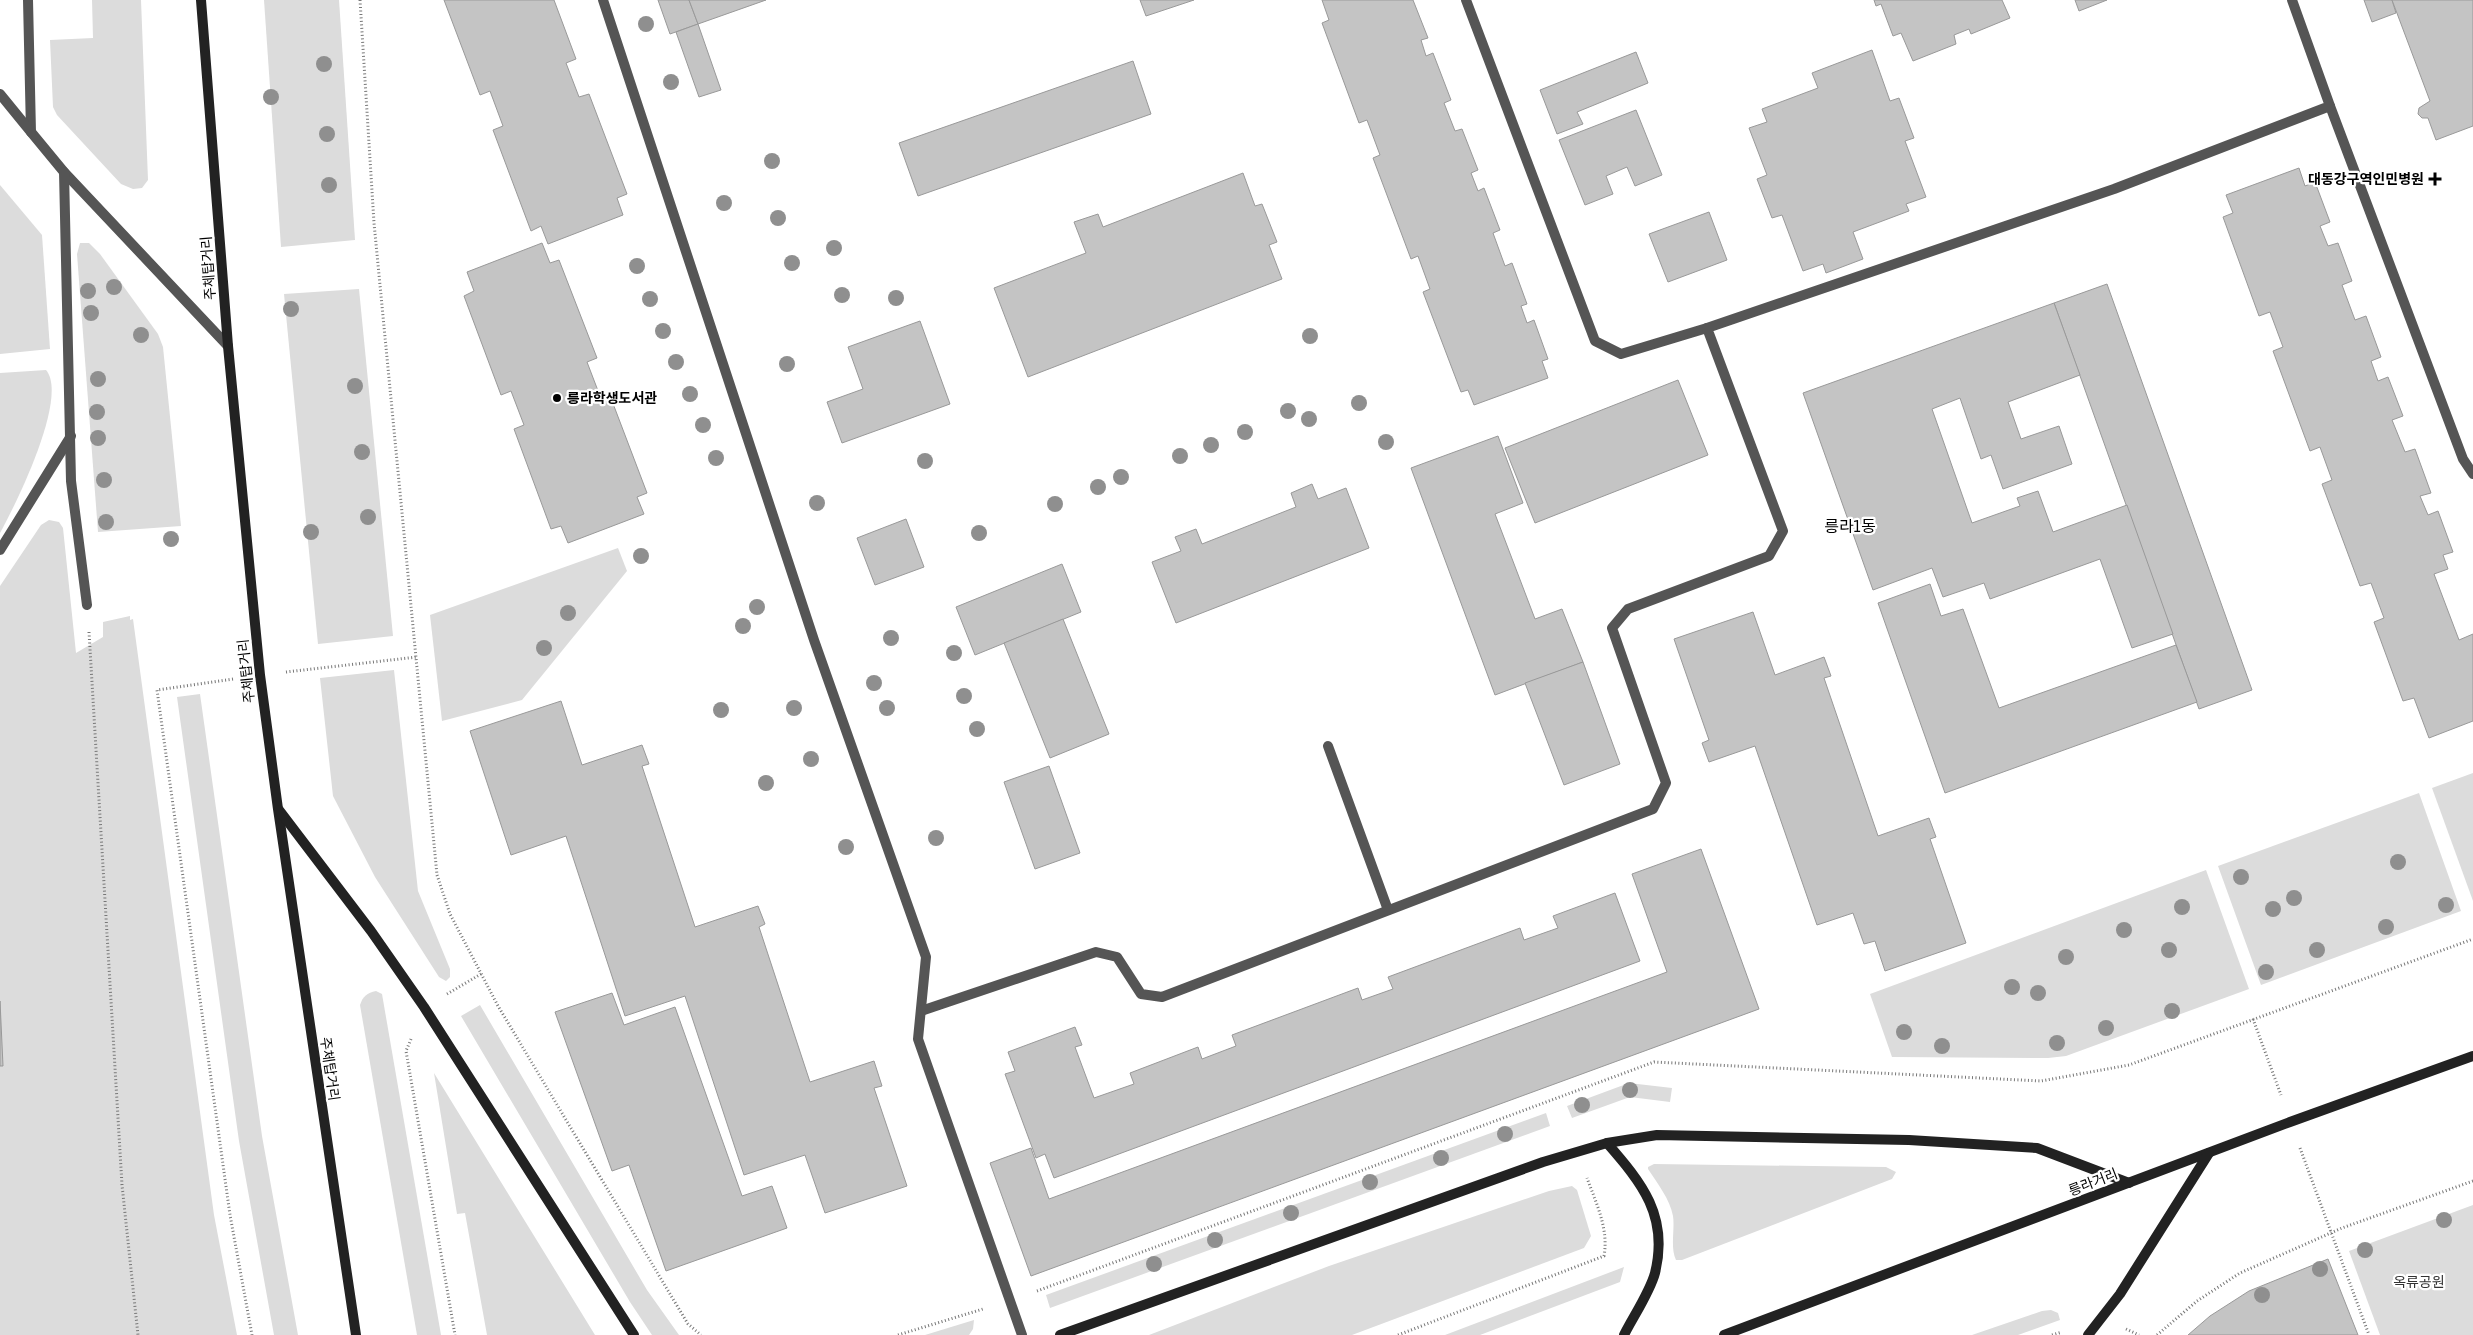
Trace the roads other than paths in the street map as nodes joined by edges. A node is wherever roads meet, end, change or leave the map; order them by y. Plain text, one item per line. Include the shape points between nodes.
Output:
1 (28, 0) edge
2 (201, 0) edge
3 (603, 0) edge
4 (1466, 0) edge
5 (2292, 0) edge
6 (0, 94) edge
7 (2330, 106) junction
8 (31, 132) junction
9 (64, 172) junction
10 (1708, 328) junction
11 (228, 346) junction
12 (72, 435) junction
13 (2473, 474) edge
14 (0, 550) edge
15 (87, 605) road end
16 (1328, 746) dead end
17 (278, 809) junction
18 (1388, 910) junction
19 (921, 1011) junction
20 (2473, 1056) edge
21 (1607, 1142) junction
22 (2209, 1153) junction
23 (2129, 1183) junction
24 (356, 1335) edge
25 (634, 1335) edge
26 (1022, 1335) edge
27 (1060, 1335) edge
28 (1624, 1335) edge
29 (1724, 1335) edge
30 (2088, 1335) edge

1 - 8 street
2 - 11 main road, 주체탑거리
3 - 19 street via 814,640 926,957
4 - 10 street via 1595,341 1621,354
5 - 7 street
6 - 8 street
7 - 10 street via 2114,189
7 - 13 street via 2463,459
8 - 9 street
9 - 11 street
9 - 12 street
10 - 18 street via 1783,531 1769,556 1628,608 1612,628 1666,783 1653,809
11 - 17 main road, 주체탑거리 via 260,675
12 - 14 street
12 - 15 street via 71,481
16 - 18 street
17 - 24 main road, 주체탑거리
17 - 25 main road via 424,1007
18 - 19 street via 1162,997 1141,994 1117,957 1096,952
19 - 26 street via 918,1039
20 - 22 main road, 릉라거리
21 - 23 main road via 1657,1135 1909,1140 2037,1148
21 - 27 main road
21 - 28 main road via 1638,1179 1650,1201 1658,1248 1654,1275
22 - 23 main road, 릉라거리
22 - 30 main road via 2120,1294
23 - 29 main road, 릉라거리

